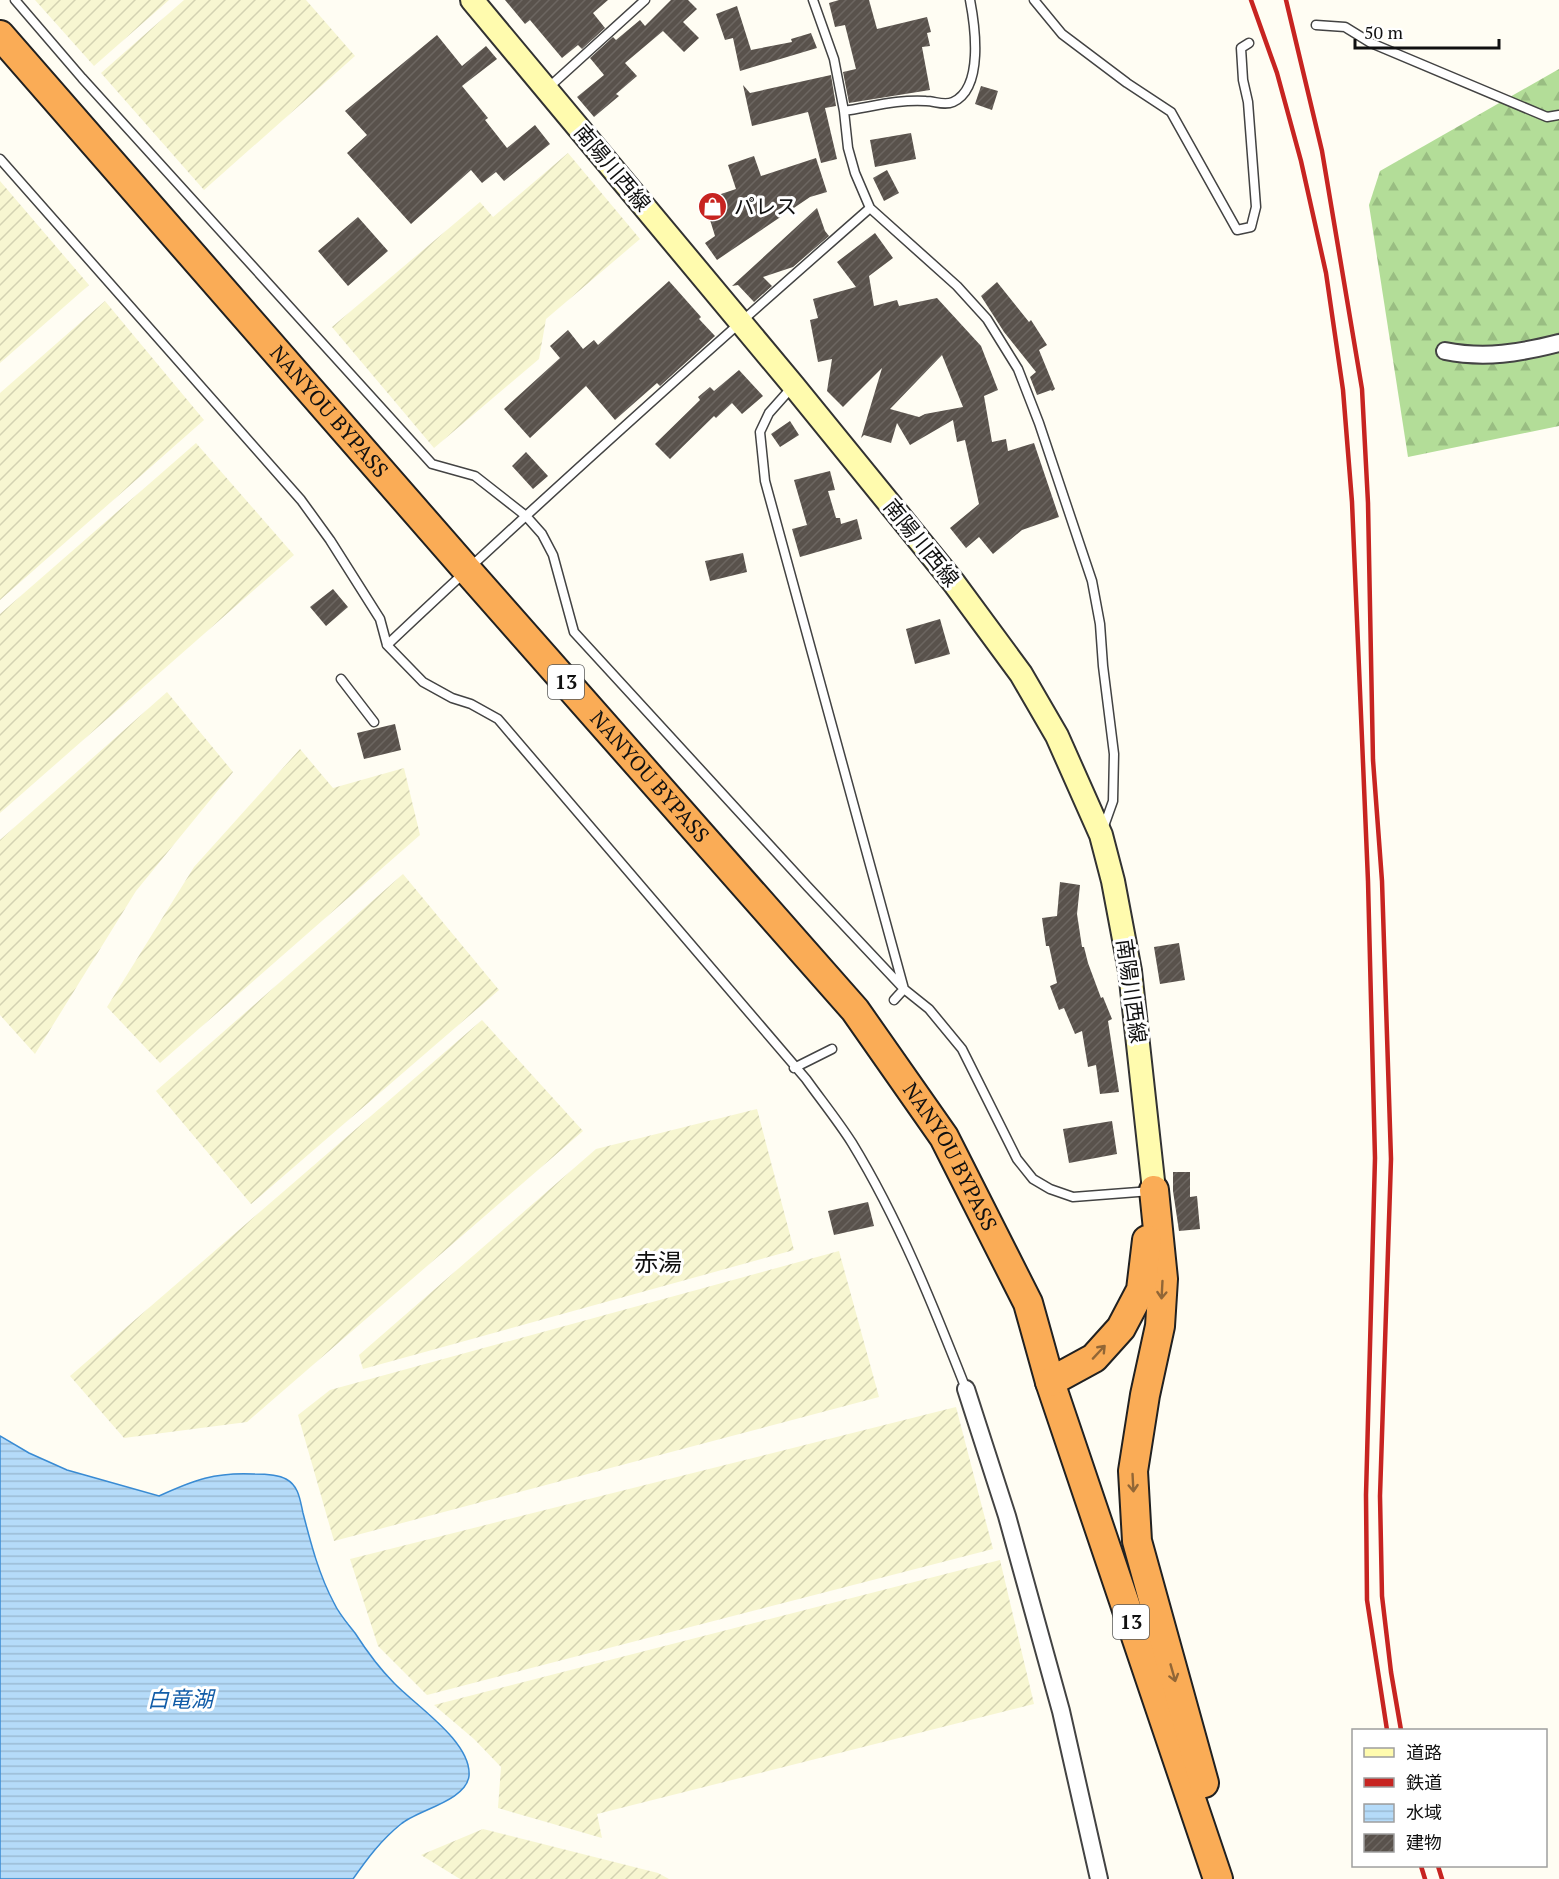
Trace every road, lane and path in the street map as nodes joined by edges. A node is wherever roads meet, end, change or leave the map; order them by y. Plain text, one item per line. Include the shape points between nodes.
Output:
1 (15, 0) edge
2 (472, 0) edge
3 (645, 0) edge
4 (813, 0) edge
5 (970, 0) edge
6 (1034, 0) edge
7 (1316, 25) dead end
8 (0, 35) edge
9 (1249, 43) dead end
10 (546, 90) junction
11 (844, 111) junction
12 (1559, 115) edge
13 (0, 159) edge
14 (870, 208) junction
15 (740, 322) junction
16 (1559, 344) edge
17 (1445, 351) dead end
18 (793, 386) junction
19 (526, 516) junction
20 (467, 570) junction
21 (387, 645) junction
22 (342, 679) dead end
23 (374, 722) dead end
24 (1101, 836) junction
25 (904, 989) junction
26 (894, 999) dead end
27 (832, 1049) dead end
28 (794, 1068) junction
29 (1154, 1190) junction
30 (1050, 1382) junction
31 (966, 1389) joint
32 (1215, 1871) edge
33 (1099, 1879) edge

1 - 19 lane via 432,464 475,476
2 - 10 main road, 南陽川西線
3 - 10 lane
4 - 11 lane via 834,59
5 - 11 lane via 975,65 963,94 952,103 903,102
6 - 9 lane via 1062,34 1171,112 1238,231 1251,227 1256,207 1241,48
7 - 12 lane via 1345,27 1371,43 1547,117
8 - 20 highway, NANYOU BYPASS / 13
10 - 15 main road, 南陽川西線
11 - 14 lane via 855,173
13 - 21 lane via 301,500 380,619
14 - 15 lane
14 - 24 lane via 957,286 987,319 1018,369 1039,423 1092,581 1100,624 1114,754 1113,801
15 - 18 main road, 南陽川西線
15 - 19 lane
16 - 17 street via 1501,355 1470,356
18 - 24 main road, 南陽川西線 via 954,584 1021,674 1057,736
18 - 25 lane via 769,413 760,432 765,481
19 - 20 lane
19 - 25 lane via 553,555 574,632
20 - 21 lane
20 - 30 highway, NANYOU BYPASS / 13 via 855,1010 944,1137 1028,1303
21 - 28 lane via 423,681 498,719
22 - 23 lane
24 - 29 main road, 南陽川西線 via 1130,971
25 - 26 lane
25 - 29 lane via 929,1008 962,1049 1017,1159 1033,1179 1073,1197
27 - 28 lane
28 - 31 lane via 851,1142 877,1189 921,1276
30 -> 29 highway via 1095,1358 1121,1328 1141,1290
29 -> 32 highway via 1163,1279 1160,1326 1133,1471 1137,1541 1210,1803
30 - 32 highway, 13
31 - 33 street via 1007,1516 1060,1711

